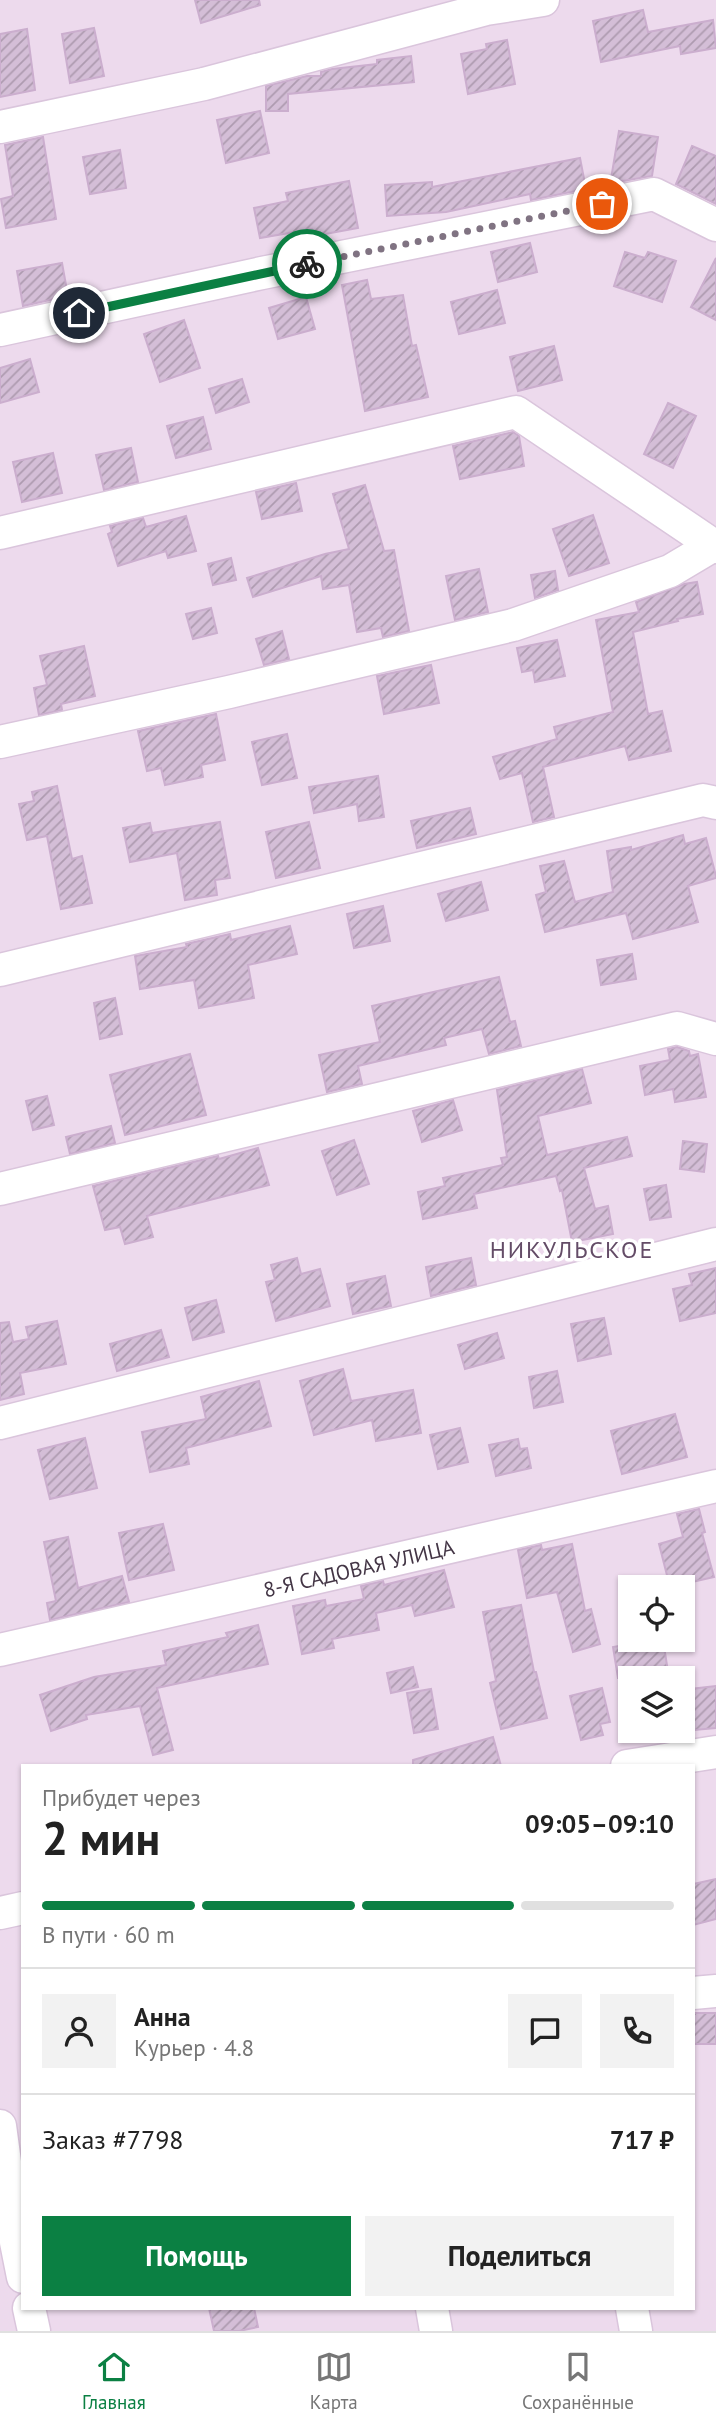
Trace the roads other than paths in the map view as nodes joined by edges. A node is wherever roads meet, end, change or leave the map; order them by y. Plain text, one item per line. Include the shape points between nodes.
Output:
1 (543, 0) edge
2 (0, 127) edge
3 (716, 225) edge
4 (0, 330) edge
5 (0, 533) edge
6 (714, 547) edge
7 (0, 742) edge
8 (716, 803) edge
9 (0, 970) edge
10 (716, 1039) edge
11 (0, 1189) edge
12 (716, 1244) edge
13 (0, 1423) edge
14 (716, 1486) edge
15 (0, 1650) edge
16 (716, 1752) edge
17 (640, 1764) edge
18 (21, 1908) edge
19 (0, 1913) edge
20 (716, 1991) edge
21 (695, 1993) edge
22 (0, 2126) edge
23 (13, 2236) edge
24 (21, 2269) edge
25 (29, 2310) edge
26 (432, 2310) edge
27 (632, 2310) edge
28 (34, 2331) edge
29 (436, 2331) edge
30 (636, 2331) edge

1 - 2 street via 486,9 204,84
3 - 4 street via 654,194
5 - 6 street via 516,412
6 - 7 street via 670,571 513,625
8 - 9 street via 703,800
10 - 11 street via 677,1028
12 - 13 street
14 - 15 street, 8-Я САДОВАЯ УЛИЦА
16 - 17 street
18 - 19 street
20 - 21 street
22 - 23 street
23 - 24 street
25 - 28 street
26 - 29 street
27 - 30 street

